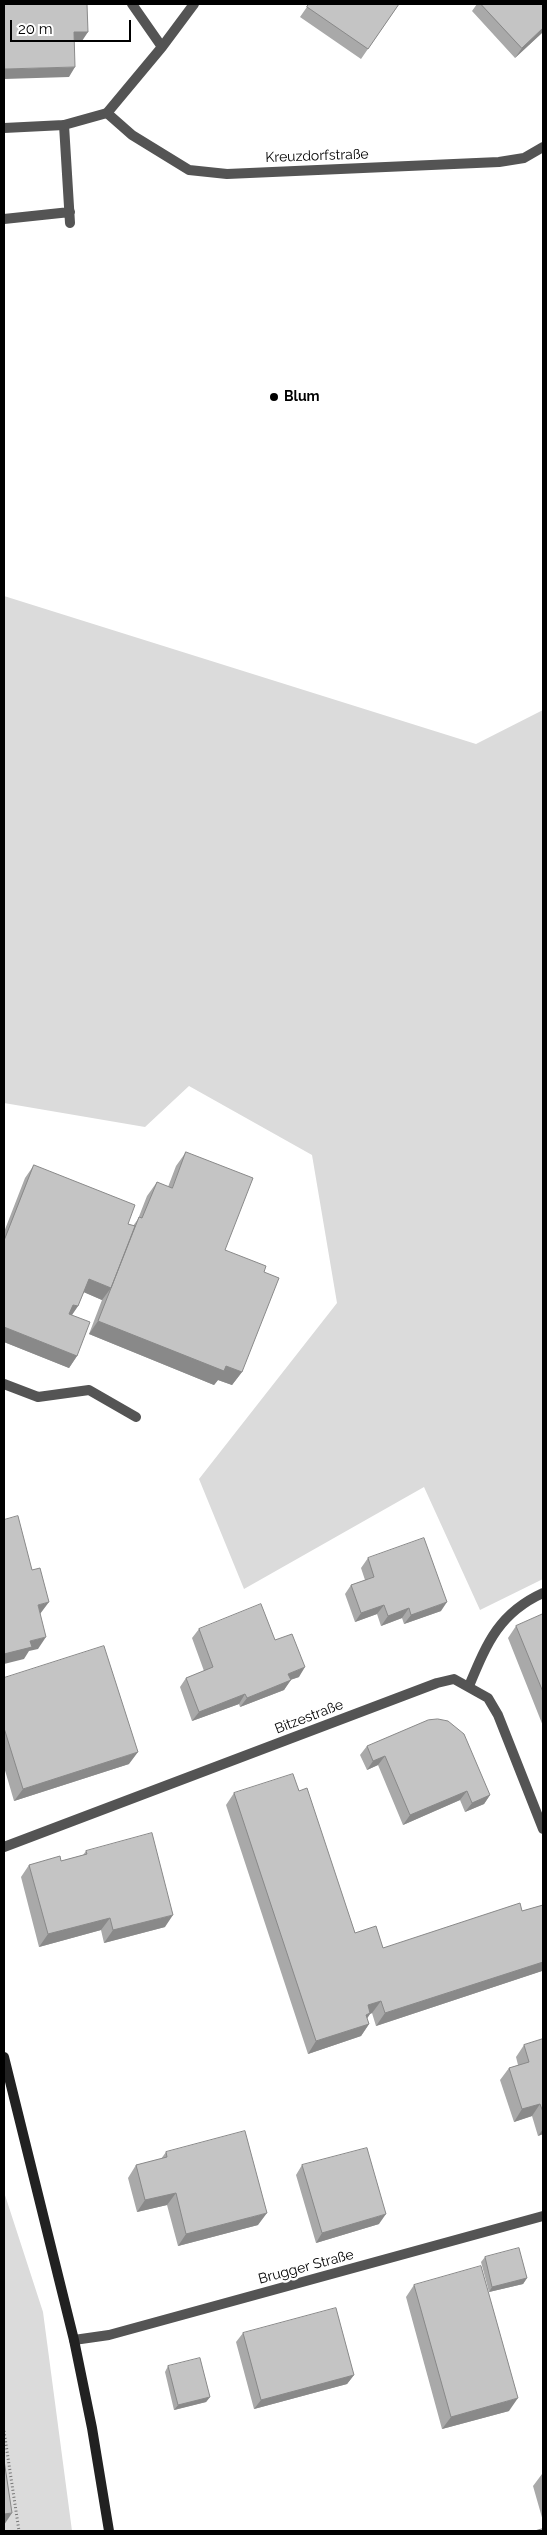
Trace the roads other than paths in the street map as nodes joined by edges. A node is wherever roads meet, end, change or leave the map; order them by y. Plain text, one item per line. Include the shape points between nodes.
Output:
1 (132, 4) edge
2 (194, 4) edge
3 (162, 47) junction
4 (107, 113) junction
5 (64, 125) junction
6 (4, 128) edge
7 (543, 147) edge
8 (4, 219) edge
9 (4, 1384) edge
10 (136, 1417) dead end
11 (543, 1593) edge
12 (469, 1686) junction
13 (543, 1829) edge
14 (4, 1847) edge
15 (4, 2057) edge
16 (543, 2216) edge
17 (74, 2340) junction
18 (109, 2531) edge

1 - 3 street
2 - 3 street
3 - 4 street
4 - 5 street
4 - 7 street, Kreuzdorfstraße via 132,135 189,170 227,174 499,162 524,158
5 - 6 street
5 - 8 street via 70,217
9 - 10 street via 38,1397 89,1390
11 - 12 street via 523,1602 492,1634
12 - 13 street, Bitzestraße via 488,1698 498,1715
12 - 14 street, Bitzestraße via 454,1679 437,1683
15 - 17 main road
16 - 17 street, Brugger Straße via 109,2335
17 - 18 main road

